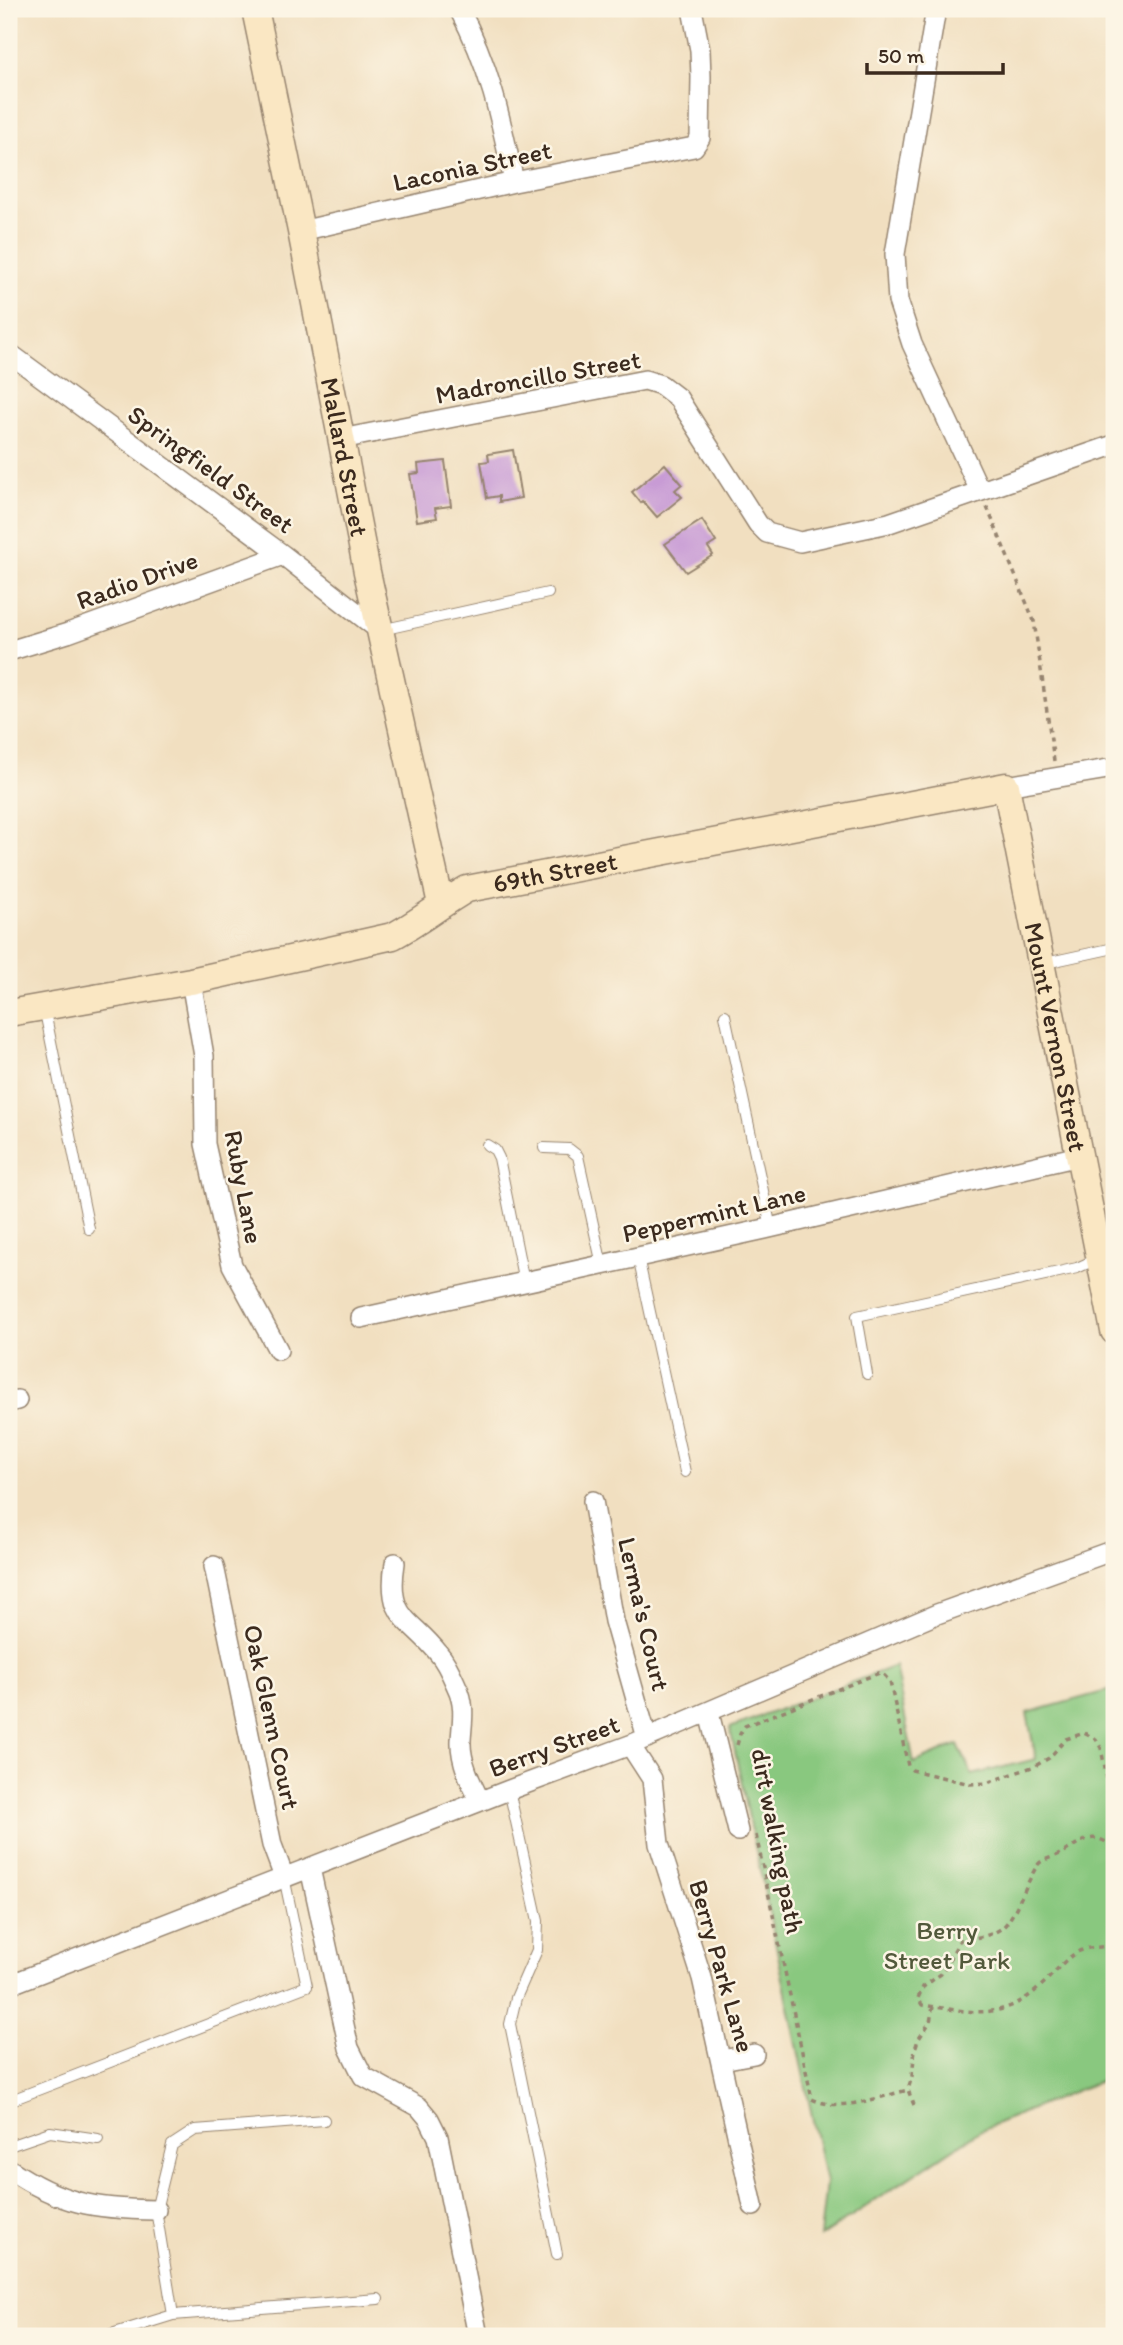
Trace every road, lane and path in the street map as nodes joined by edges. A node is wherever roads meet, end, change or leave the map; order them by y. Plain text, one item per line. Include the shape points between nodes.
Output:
1 (255, 9) edge
2 (459, 9) edge
3 (692, 9) edge
4 (936, 9) edge
5 (514, 182) junction
6 (301, 231) junction
7 (9, 353) edge
8 (341, 439) junction
9 (1114, 445) edge
10 (980, 491) junction
11 (283, 555) junction
12 (548, 593) dead end
13 (379, 631) junction
14 (9, 651) edge
15 (1114, 768) edge
16 (1057, 777) junction
17 (1006, 786) junction
18 (441, 904) junction
19 (1114, 948) edge
20 (1041, 964) junction
21 (191, 981) junction
22 (43, 1007) junction
23 (9, 1013) edge
24 (725, 1015) dead end
25 (487, 1145) dead end
26 (544, 1148) dead end
27 (1079, 1156) junction
28 (771, 1228) junction
29 (89, 1229) dead end
30 (638, 1257) junction
31 (1107, 1257) edge
32 (602, 1265) junction
33 (524, 1282) junction
34 (361, 1318) dead end
35 (1114, 1324) edge
36 (278, 1350) dead end
37 (867, 1374) dead end
38 (685, 1472) dead end
39 (593, 1501) dead end
40 (1114, 1550) edge
41 (395, 1563) dead end
42 (214, 1566) dead end
43 (709, 1713) junction
44 (638, 1742) junction
45 (739, 1757) dead end
46 (509, 1790) junction
47 (480, 1801) junction
48 (1114, 1815) edge
49 (746, 1828) joint
50 (1114, 1847) edge
51 (310, 1868) junction
52 (284, 1877) junction
53 (1114, 1945) edge
54 (9, 1985) edge
55 (933, 2007) junction
56 (754, 2054) dead end
57 (722, 2060) junction
58 (908, 2090) junction
59 (9, 2101) edge
60 (914, 2105) dead end
61 (324, 2120) dead end
62 (97, 2139) dead end
63 (9, 2146) edge
64 (9, 2169) edge
65 (753, 2206) dead end
66 (156, 2210) junction
67 (557, 2254) dead end
68 (378, 2300) dead end
69 (173, 2315) junction
70 (477, 2331) dead end
71 (105, 2336) edge

1 - 6 street, Mallard Street
2 - 5 street via 476,39 497,101
3 - 5 street, Laconia Street via 700,50 700,138 694,148
4 - 10 street via 895,254 898,300 912,344
5 - 6 street, Laconia Street
6 - 8 street, Mallard Street
7 - 11 street, Springfield Street
8 - 10 street, Madroncillo Street via 645,380 678,398 767,533 800,542 889,523
8 - 13 street, Mallard Street
9 - 10 street, Madroncillo Street
10 - 16 path via 1034,621
11 - 13 street, Springfield Street
11 - 14 street, Radio Drive
12 - 13 lane
13 - 18 street, Mallard Street
15 - 16 street, 69th Street
16 - 17 street, 69th Street
17 - 18 street, 69th Street via 467,889
17 - 20 street, Mount Vernon Street
18 - 21 street, 69th Street via 393,936
19 - 20 lane
20 - 27 street, Mount Vernon Street
21 - 22 street, 69th Street
21 - 36 street, Ruby Lane via 204,1056 205,1144 232,1265
22 - 23 street, 69th Street
22 - 29 lane
24 - 28 lane
25 - 33 lane via 499,1158
26 - 32 lane via 569,1149 579,1156
27 - 28 street, Peppermint Lane
27 - 31 street, Mount Vernon Street
28 - 30 street, Peppermint Lane
30 - 32 street, Peppermint Lane
30 - 38 lane
31 - 35 street, Mount Vernon Street
31 - 37 lane via 1077,1268 857,1316
32 - 33 street, Peppermint Lane
33 - 34 street, Peppermint Lane
39 - 44 street, Lerma's Court
40 - 43 street, Berry Street via 937,1614
41 - 47 street via 394,1601 406,1621 440,1654 459,1691 464,1716 461,1743
42 - 52 street, Oak Glenn Court via 272,1845
43 - 44 street, Berry Street
43 - 49 street
44 - 46 street, Berry Street
44 - 57 street, Berry Park Lane via 652,1779 659,1844 702,1978
45 - 48 path, dirt walking path via 736,1743 745,1726 879,1673 890,1682 912,1770 970,1784 987,1783 1035,1766 1066,1739 1084,1733 1101,1748
46 - 47 street, Berry Street
46 - 67 lane via 538,1921 537,1950 510,2024
47 - 51 street, Berry Street
49 - 58 path, dirt walking path via 812,2099 849,2105
50 - 55 path via 1093,1838 1038,1863 1004,1927 960,1940 941,1974 923,1987 918,1998 922,2005
51 - 52 street, Berry Street
51 - 70 street via 349,2048 363,2076 419,2107 438,2137
52 - 54 street, Berry Street
52 - 59 lane via 307,1986
53 - 55 path via 1082,1950 1017,2004 981,2014
55 - 58 path via 915,2049
56 - 57 street
57 - 65 street, Berry Park Lane
58 - 60 path
61 - 66 lane via 195,2130 172,2145
62 - 63 lane via 50,2132
64 - 66 street via 33,2186 71,2202
66 - 69 lane
68 - 69 lane
69 - 71 lane

